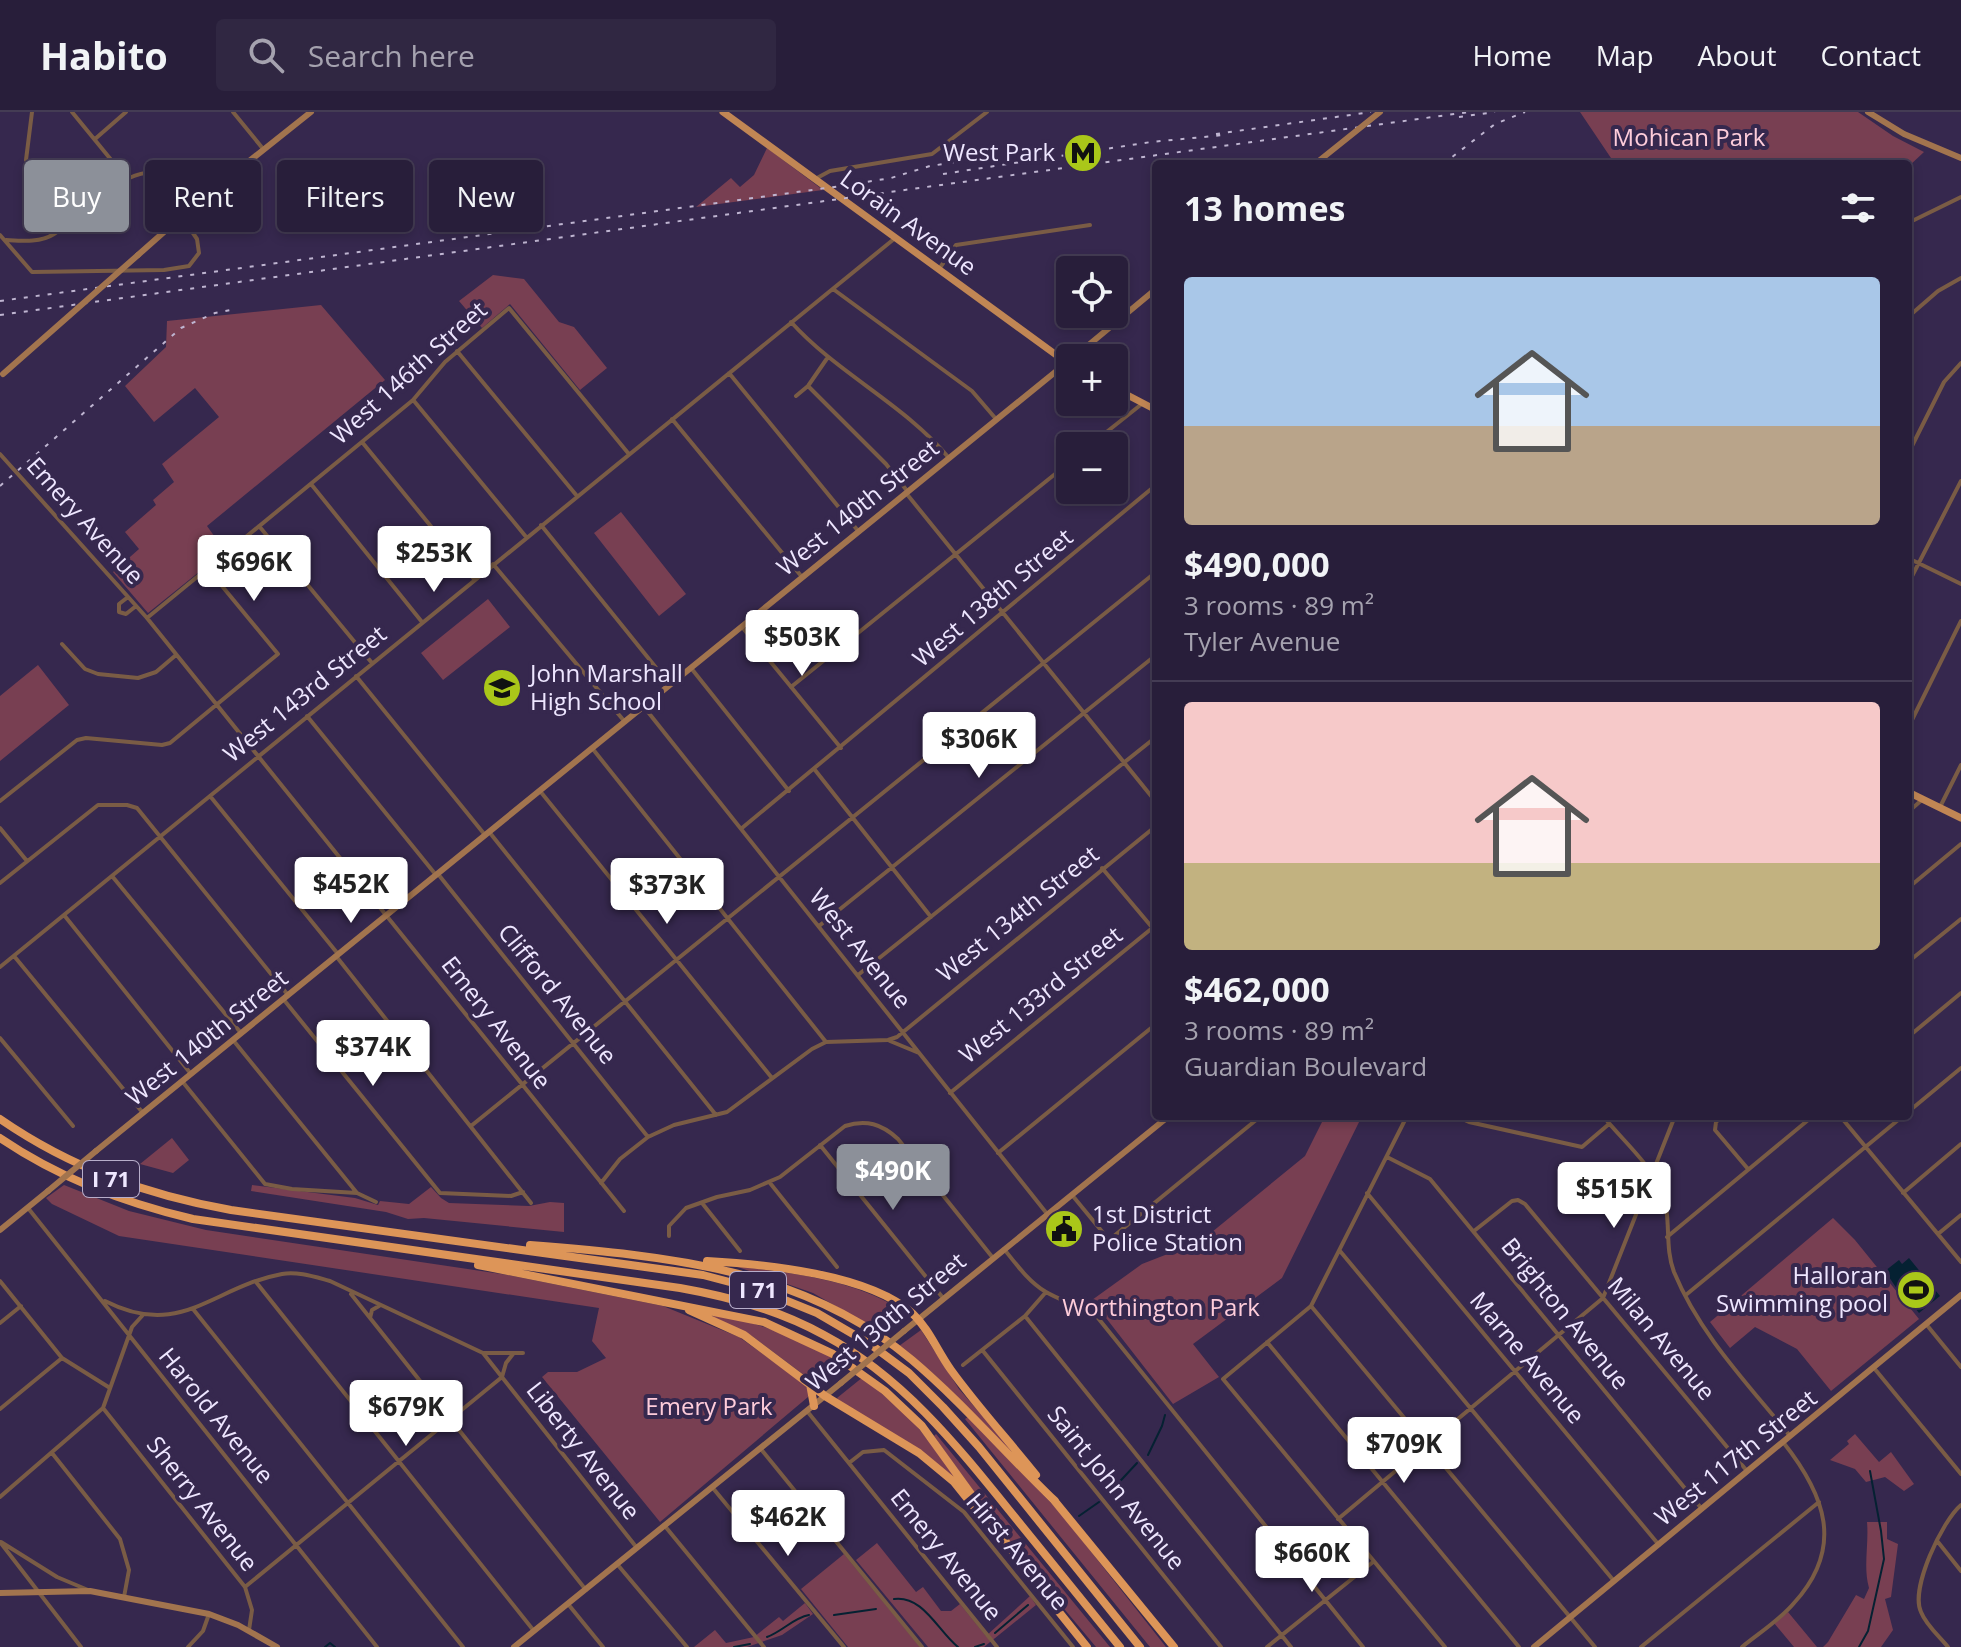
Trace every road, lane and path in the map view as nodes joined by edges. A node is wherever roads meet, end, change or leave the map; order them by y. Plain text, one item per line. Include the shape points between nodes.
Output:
1 (32, 112) edge
2 (72, 112) edge
3 (126, 112) edge
4 (233, 112) edge
5 (311, 112) edge
6 (723, 112) edge
7 (987, 112) edge
8 (1380, 112) edge
9 (1868, 112) edge
10 (94, 139) junction
11 (264, 150) junction
12 (1961, 158) edge
13 (26, 160) dead end
14 (111, 160) edge
15 (251, 160) edge
16 (1320, 160) edge
17 (815, 180) junction
18 (1961, 197) edge
19 (1912, 221) edge
20 (1090, 225) dead end
21 (57, 232) edge
22 (165, 232) edge
23 (191, 232) edge
24 (0, 235) edge
25 (895, 238) junction
26 (4, 240) junction
27 (939, 269) junction
28 (1961, 278) edge
29 (832, 288) junction
30 (1152, 292) edge
31 (1912, 314) edge
32 (791, 322) junction
33 (1091, 344) edge
34 (457, 351) junction
35 (1056, 352) edge
36 (828, 357) junction
37 (1961, 363) edge
38 (729, 373) junction
39 (1056, 373) edge
40 (1, 375) edge
41 (808, 386) junction
42 (1128, 395) edge
43 (796, 396) dead end
44 (413, 400) junction
45 (1143, 403) junction
46 (1152, 408) edge
47 (672, 419) junction
48 (996, 419) junction
49 (1107, 432) edge
50 (362, 442) junction
51 (1912, 446) edge
52 (0, 454) edge
53 (628, 454) junction
54 (949, 458) junction
55 (1056, 473) edge
56 (1961, 481) edge
57 (311, 484) junction
58 (1152, 488) edge
59 (907, 492) junction
60 (577, 496) junction
61 (541, 525) junction
62 (259, 526) junction
63 (859, 532) junction
64 (527, 538) junction
65 (956, 554) junction
66 (1912, 560) edge
67 (1919, 563) junction
68 (493, 564) junction
69 (208, 569) junction
70 (1152, 575) edge
71 (1912, 576) edge
72 (802, 577) junction
73 (474, 579) junction
74 (1961, 584) edge
75 (128, 597) junction
76 (136, 606) junction
77 (1003, 612) junction
78 (147, 618) junction
79 (1961, 621) edge
80 (422, 622) junction
81 (742, 627) junction
82 (62, 644) dead end
83 (176, 655) junction
84 (1152, 658) edge
85 (372, 663) junction
86 (1044, 663) junction
87 (691, 668) junction
88 (356, 676) junction
89 (670, 685) junction
90 (791, 687) junction
91 (217, 705) junction
92 (643, 706) junction
93 (1085, 713) junction
94 (307, 716) junction
95 (1912, 720) edge
96 (625, 722) junction
97 (1152, 740) edge
98 (592, 748) junction
99 (841, 748) junction
100 (258, 756) junction
101 (1125, 762) junction
102 (1961, 765) edge
103 (815, 770) junction
104 (540, 791) junction
105 (789, 791) junction
106 (1912, 794) edge
107 (210, 796) junction
108 (1152, 797) edge
109 (1923, 799) junction
110 (0, 801) edge
111 (1940, 807) junction
112 (1912, 809) edge
113 (852, 818) junction
114 (1961, 818) edge
115 (0, 828) edge
116 (741, 829) junction
117 (1152, 829) edge
118 (487, 833) junction
119 (161, 836) junction
120 (1961, 844) edge
121 (27, 861) junction
122 (892, 868) junction
123 (1102, 868) junction
124 (437, 874) junction
125 (112, 876) junction
126 (779, 876) junction
127 (0, 883) edge
128 (1912, 885) edge
129 (64, 915) junction
130 (387, 915) junction
131 (931, 917) junction
132 (728, 918) junction
133 (1961, 919) edge
134 (1152, 925) edge
135 (819, 926) junction
136 (1152, 930) edge
137 (337, 955) junction
138 (14, 956) junction
139 (676, 959) junction
140 (1912, 959) edge
141 (0, 967) edge
142 (858, 975) junction
143 (1961, 993) edge
144 (286, 998) junction
145 (625, 1001) junction
146 (1152, 1027) edge
147 (903, 1031) junction
148 (241, 1033) junction
149 (1912, 1034) edge
150 (0, 1038) edge
151 (233, 1040) junction
152 (888, 1040) junction
153 (826, 1042) junction
154 (573, 1043) junction
155 (920, 1053) junction
156 (1961, 1068) edge
157 (191, 1074) junction
158 (772, 1078) junction
159 (182, 1081) junction
160 (521, 1085) junction
161 (950, 1093) junction
162 (1912, 1109) edge
163 (143, 1113) junction
164 (716, 1115) junction
165 (0, 1119) edge
166 (1164, 1120) edge
167 (1256, 1120) edge
168 (1405, 1120) edge
169 (1465, 1120) edge
170 (1606, 1120) edge
171 (1673, 1120) edge
172 (1718, 1120) edge
173 (1808, 1120) edge
174 (1843, 1120) edge
175 (1898, 1120) edge
176 (1469, 1122) joint
177 (1609, 1124) junction
178 (73, 1126) dead end
179 (471, 1126) junction
180 (648, 1137) junction
181 (0, 1138) edge
182 (1961, 1144) edge
183 (820, 1145) junction
184 (1865, 1147) junction
185 (998, 1153) junction
186 (1387, 1157) junction
187 (1748, 1169) junction
188 (1652, 1173) junction
189 (601, 1183) junction
190 (770, 1183) junction
191 (523, 1192) junction
192 (357, 1193) junction
193 (1367, 1193) junction
194 (1903, 1193) junction
195 (1072, 1195) junction
196 (376, 1202) dead end
197 (531, 1203) dead end
198 (701, 1203) junction
199 (28, 1208) junction
200 (624, 1211) dead end
201 (1048, 1215) junction
202 (1961, 1215) edge
203 (0, 1230) edge
204 (1474, 1231) junction
205 (1938, 1234) junction
206 (669, 1236) dead end
207 (1667, 1237) junction
208 (444, 1239) junction
209 (1004, 1249) junction
210 (418, 1251) junction
211 (740, 1251) dead end
212 (1340, 1251) junction
213 (993, 1258) junction
214 (677, 1260) junction
215 (1961, 1262) edge
216 (837, 1267) dead end
217 (0, 1281) edge
218 (256, 1282) junction
219 (349, 1292) junction
220 (1046, 1292) junction
221 (1687, 1294) junction
222 (1961, 1295) edge
223 (943, 1298) junction
224 (1603, 1298) junction
225 (102, 1299) junction
226 (669, 1303) junction
227 (21, 1306) junction
228 (379, 1306) junction
229 (1311, 1306) junction
230 (193, 1309) junction
231 (142, 1316) junction
232 (1025, 1316) junction
233 (370, 1318) junction
234 (917, 1319) junction
235 (0, 1323) edge
236 (1926, 1324) junction
237 (130, 1336) junction
238 (1560, 1336) junction
239 (1267, 1342) junction
240 (983, 1351) junction
241 (483, 1353) junction
242 (523, 1353) dead end
243 (513, 1354) junction
244 (62, 1358) junction
245 (963, 1365) dead end
246 (1874, 1367) junction
247 (1961, 1367) edge
248 (1515, 1372) junction
249 (502, 1377) junction
250 (810, 1384) junction
251 (110, 1388) junction
252 (825, 1396) junction
253 (103, 1408) junction
254 (810, 1408) junction
255 (0, 1409) edge
256 (1471, 1409) junction
257 (449, 1419) junction
258 (1790, 1436) junction
259 (1783, 1442) junction
260 (1427, 1445) junction
261 (760, 1448) junction
262 (52, 1453) junction
263 (397, 1460) junction
264 (849, 1463) junction
265 (1748, 1472) junction
266 (1961, 1474) edge
267 (1383, 1482) junction
268 (712, 1487) junction
269 (0, 1497) edge
270 (1055, 1501) junction
271 (348, 1502) junction
272 (1819, 1502) junction
273 (1961, 1505) edge
274 (1702, 1509) junction
275 (1338, 1519) junction
276 (664, 1525) junction
277 (0, 1542) edge
278 (1938, 1542) junction
279 (295, 1544) junction
280 (1659, 1545) junction
281 (637, 1548) junction
282 (1373, 1562) junction
283 (617, 1564) junction
284 (1961, 1571) edge
285 (1034, 1581) junction
286 (1614, 1581) junction
287 (245, 1587) junction
288 (586, 1590) junction
289 (90, 1591) junction
290 (40, 1592) junction
291 (0, 1593) edge
292 (124, 1598) junction
293 (1326, 1600) junction
294 (568, 1604) junction
295 (209, 1614) junction
296 (1570, 1617) junction
297 (249, 1630) junction
298 (534, 1631) junction
299 (1282, 1636) junction
300 (81, 1647) edge
301 (188, 1647) edge
302 (277, 1647) edge
303 (377, 1647) edge
304 (463, 1647) edge
305 (514, 1647) edge
306 (603, 1647) edge
307 (687, 1647) edge
308 (764, 1647) edge
309 (844, 1647) edge
310 (922, 1647) edge
311 (997, 1647) edge
312 (1073, 1647) edge
313 (1089, 1647) edge
314 (1120, 1647) edge
315 (1140, 1647) edge
316 (1172, 1647) edge
317 (1221, 1647) edge
318 (1267, 1647) edge
319 (1291, 1647) edge
320 (1363, 1647) edge
321 (1445, 1647) edge
322 (1519, 1647) edge
323 (1534, 1647) edge
324 (1595, 1647) edge
325 (1641, 1647) edge
326 (1742, 1647) edge
327 (1948, 1647) edge

1 - 13 street
2 - 10 street
3 - 10 street
4 - 11 street
5 - 11 main road
6 - 17 main road, Lorain Avenue
7 - 17 street via 932,154 830,171
8 - 16 main road, bridge
9 - 12 main road
10 - 14 street
11 - 15 main road
17 - 25 main road, Lorain Avenue
18 - 19 street
20 - 27 street via 956,245
21 - 26 street via 30,241
22 - 40 main road, bridge
23 - 26 street via 200,247 197,260 181,269 32,272
24 - 26 street
25 - 27 main road, Lorain Avenue
25 - 29 street, West 143rd Street
27 - 35 main road, Lorain Avenue
28 - 31 street
29 - 32 street, West 143rd Street
29 - 48 street via 972,391
30 - 33 main road, West 140th Street
32 - 36 street
32 - 38 street, West 143rd Street
34 - 44 street, West 146th Street
34 - 53 street, West 146th Street via 509,308
34 - 60 street
36 - 41 street
36 - 54 street via 927,431
37 - 51 street via 1944,382
38 - 47 street, West 143rd Street
38 - 63 street
39 - 48 main road, West 140th Street
41 - 43 street
41 - 59 street
42 - 45 main road
44 - 50 street, West 146th Street
44 - 64 street
45 - 46 main road
45 - 49 street
47 - 53 street, West 143rd Street
47 - 72 street
48 - 54 main road, West 140th Street
50 - 57 street, West 146th Street
50 - 73 street
52 - 75 street, Emery Avenue
53 - 60 street, West 143rd Street
54 - 59 main road, West 140th Street
55 - 65 street
56 - 67 street
57 - 62 street, West 146th Street
57 - 80 street
58 - 77 street, West 138th Street
59 - 63 main road, West 140th Street
59 - 65 street
60 - 61 street, West 143rd Street
61 - 64 street, West 143rd Street
61 - 89 street
62 - 69 street, West 146th Street
62 - 85 street
63 - 72 main road, West 140th Street
64 - 68 street, West 143rd Street
65 - 77 street
65 - 90 street
66 - 67 street
67 - 71 street
67 - 74 street
68 - 73 street, West 143rd Street
68 - 96 street
69 - 78 street, West 146th Street
69 - 91 street via 278,654
70 - 86 street
72 - 81 main road, West 140th Street
73 - 80 street, West 143rd Street
75 - 76 street, Emery Avenue
75 - 76 street via 119,604 119,612 126,614
76 - 78 street, Emery Avenue
77 - 86 street
77 - 99 street, West 138th Street
78 - 83 street, Emery Avenue
79 - 95 street
80 - 85 street, West 143rd Street
81 - 87 main road, West 140th Street
81 - 90 street
82 - 83 street via 85,669 138,678 156,672
83 - 91 street, Emery Avenue
84 - 93 street
85 - 88 street, West 143rd Street
86 - 93 street
86 - 113 street
87 - 89 main road, West 140th Street
87 - 105 street
88 - 94 street, West 143rd Street
88 - 118 street
89 - 92 main road, West 140th Street
90 - 99 street
91 - 100 street, Emery Avenue
91 - 110 street via 170,743 77,740
92 - 96 main road, West 140th Street
92 - 116 street, West Avenue
93 - 101 street
93 - 122 street
94 - 100 street, West 143rd Street
94 - 124 street, Clifford Avenue
96 - 98 main road, West 140th Street
97 - 101 street
98 - 104 main road, West 140th Street
98 - 132 street
99 - 103 street, West 138th Street
100 - 107 street, West 143rd Street
100 - 130 street, Emery Avenue
101 - 108 street
101 - 131 street
102 - 111 street
103 - 105 street, West 138th Street
103 - 113 street
104 - 118 main road, West 140th Street
104 - 139 street
105 - 116 street, West 138th Street
106 - 109 main road
107 - 119 street, West 143rd Street
107 - 137 street
109 - 111 main road
109 - 112 street
111 - 114 main road
113 - 122 street
113 - 126 street
115 - 121 street
116 - 126 street, West Avenue
117 - 123 street, West 134th Street
118 - 124 main road, West 140th Street
118 - 145 street
119 - 121 street via 137,808 105,804
119 - 125 street, West 143rd Street
119 - 144 street
120 - 128 street
121 - 127 street
122 - 131 street
122 - 135 street
123 - 134 street
123 - 147 street, West 134th Street
124 - 130 main road, West 140th Street
124 - 154 street, Clifford Avenue
125 - 129 street, West 143rd Street
125 - 148 street
126 - 132 street
126 - 135 street, West Avenue
129 - 138 street, West 143rd Street
129 - 157 street
130 - 137 main road, West 140th Street
130 - 160 street, Emery Avenue
131 - 142 street
132 - 139 street
132 - 153 street
133 - 140 street
135 - 142 street, West Avenue
136 - 161 street, West 133rd Street
137 - 144 main road, West 140th Street
137 - 179 street
138 - 141 street, West 143rd Street
138 - 163 street
139 - 145 street
139 - 158 street
142 - 147 street, West Avenue
143 - 149 street
144 - 148 main road, West 140th Street
144 - 191 street via 440,1193
145 - 154 street
145 - 164 street
146 - 185 street
147 - 152 street, West 134th Street
147 - 155 street, West Avenue
148 - 151 main road, West 140th Street
150 - 178 street
151 - 157 main road, West 140th Street
151 - 192 street
152 - 153 street
152 - 155 street
153 - 158 street
154 - 160 street
154 - 180 street, Clifford Avenue
155 - 161 street, West Avenue
156 - 162 street
157 - 159 main road, West 140th Street
158 - 164 street
159 - 163 main road, West 140th Street
159 - 192 street via 265,1184
160 - 179 street
160 - 189 street, Emery Avenue
161 - 185 street, West Avenue
163 - 199 main road, West 140th Street, bridge
164 - 180 street
165 - 208 highway, I 71 via 85,1168 154,1194 231,1210
166 - 195 main road, West 130th Street
167 - 195 street via 1109,1240
168 - 186 street
169 - 176 street
170 - 177 street
171 - 188 street
172 - 187 street via 1715,1130
173 - 187 street
174 - 184 street
175 - 184 street
176 - 177 street via 1582,1147
177 - 188 street
179 - 191 street
180 - 189 street
181 - 210 highway, I 71 via 93,1189 167,1213
182 - 194 street
183 - 190 street
183 - 213 street via 856,1122 886,1128
183 - 223 street
184 - 194 street
184 - 221 street
185 - 201 street, West Avenue
186 - 193 street
186 - 204 street, Brighton Avenue via 1430,1179
187 - 207 street
188 - 207 street via 1665,1203
188 - 224 street
189 - 200 street, Emery Avenue
190 - 198 street
190 - 216 street
191 - 197 street
192 - 196 street
193 - 212 street
193 - 248 street, Marne Avenue
194 - 205 street
195 - 201 main road, West 130th Street
198 - 206 street via 675,1217
198 - 211 street
199 - 203 main road, West 140th Street
199 - 225 street, Harold Avenue
201 - 209 main road, West 130th Street
202 - 205 street
204 - 224 street, Milan Avenue via 1518,1200
204 - 238 street, Brighton Avenue
205 - 215 street
207 - 221 street via 1675,1273
208 - 214 highway
208 - 315 highway, I 71 via 703,1275 785,1299 836,1323 889,1357 943,1407
209 - 213 main road, West 130th Street
209 - 220 street
210 - 226 highway
210 - 314 highway, I 71 via 707,1293 767,1309 825,1335 877,1369 930,1416
212 - 229 street
212 - 256 street
213 - 223 main road, West 130th Street
214 - 234 highway via 838,1279 895,1301
214 - 270 highway via 775,1284 868,1329 931,1377
217 - 227 street
218 - 219 street via 283,1274 309,1275
218 - 230 street
218 - 263 street
219 - 228 street
219 - 233 street
220 - 232 street
220 - 293 street via 1098,1318
221 - 258 street via 1714,1344
222 - 236 main road, West 117th Street
223 - 234 main road, West 130th Street
224 - 238 street
224 - 265 street, Milan Avenue
225 - 231 street
225 - 237 street, Harold Avenue
226 - 250 highway via 744,1335
226 - 285 highway via 773,1325 866,1376 932,1439
227 - 235 street
227 - 244 street
228 - 233 street
228 - 241 street
229 - 239 street
229 - 260 street
230 - 231 street
230 - 271 street
231 - 237 street
232 - 240 street
232 - 299 street
233 - 257 street
234 - 252 main road, West 130th Street, bridge
234 - 270 highway
236 - 246 main road, West 117th Street
236 - 247 street
237 - 251 street
237 - 279 street, Harold Avenue
238 - 248 street
238 - 274 street, Brighton Avenue
239 - 267 street
239 - 275 street via 1223,1379
240 - 245 street
240 - 317 street, Saint John Avenue
241 - 243 street
241 - 249 street, Liberty Avenue
242 - 243 street
243 - 249 street, Liberty Avenue
244 - 251 street
244 - 255 street
246 - 258 main road, West 117th Street
246 - 266 street
248 - 256 street
248 - 280 street, Marne Avenue
249 - 257 street
249 - 281 street, Liberty Avenue
250 - 252 highway
250 - 254 highway
251 - 253 street
252 - 254 main road, West 130th Street
252 - 285 highway via 943,1472
253 - 262 street
253 - 287 street, Sherry Avenue
254 - 261 main road, West 130th Street
254 - 264 street, Emery Avenue
256 - 260 street
256 - 286 street
257 - 263 street
257 - 288 street
258 - 259 main road, West 117th Street
259 - 265 main road, West 117th Street
259 - 272 street
260 - 267 street
260 - 296 street
261 - 268 main road, West 130th Street
261 - 310 street
262 - 269 street
262 - 292 street via 120,1539 129,1570
263 - 271 street
263 - 298 street
264 - 311 street, Emery Avenue
264 - 312 street, Hirst Avenue via 863,1452 884,1450 958,1507
265 - 274 main road, West 117th Street
267 - 275 street
267 - 322 street
268 - 276 main road, West 130th Street
268 - 309 street
270 - 316 highway
271 - 279 street
271 - 304 street
272 - 325 street
272 - 326 street via 1824,1540 1812,1578 1794,1604
273 - 278 street
274 - 280 main road, West 117th Street
275 - 282 street
276 - 281 main road, West 130th Street
276 - 308 street
277 - 289 street
277 - 290 street
278 - 284 street
278 - 327 street via 1917,1598 1921,1613
279 - 287 street
279 - 303 street, Harold Avenue
280 - 286 main road, West 117th Street
281 - 283 main road, West 130th Street
282 - 293 street
282 - 321 street
283 - 288 main road, West 130th Street
283 - 307 street
285 - 313 highway
286 - 296 main road, West 117th Street
287 - 297 street, Sherry Avenue via 252,1610
288 - 294 main road, West 130th Street
289 - 290 main road
289 - 292 main road
290 - 291 main road
290 - 300 street
292 - 295 main road
293 - 299 street
293 - 320 street
294 - 298 main road, West 130th Street
294 - 306 street
295 - 297 main road
295 - 301 street via 203,1631
296 - 323 main road, West 117th Street
296 - 324 street
297 - 302 main road
298 - 305 main road, West 130th Street
299 - 318 street
299 - 319 street

